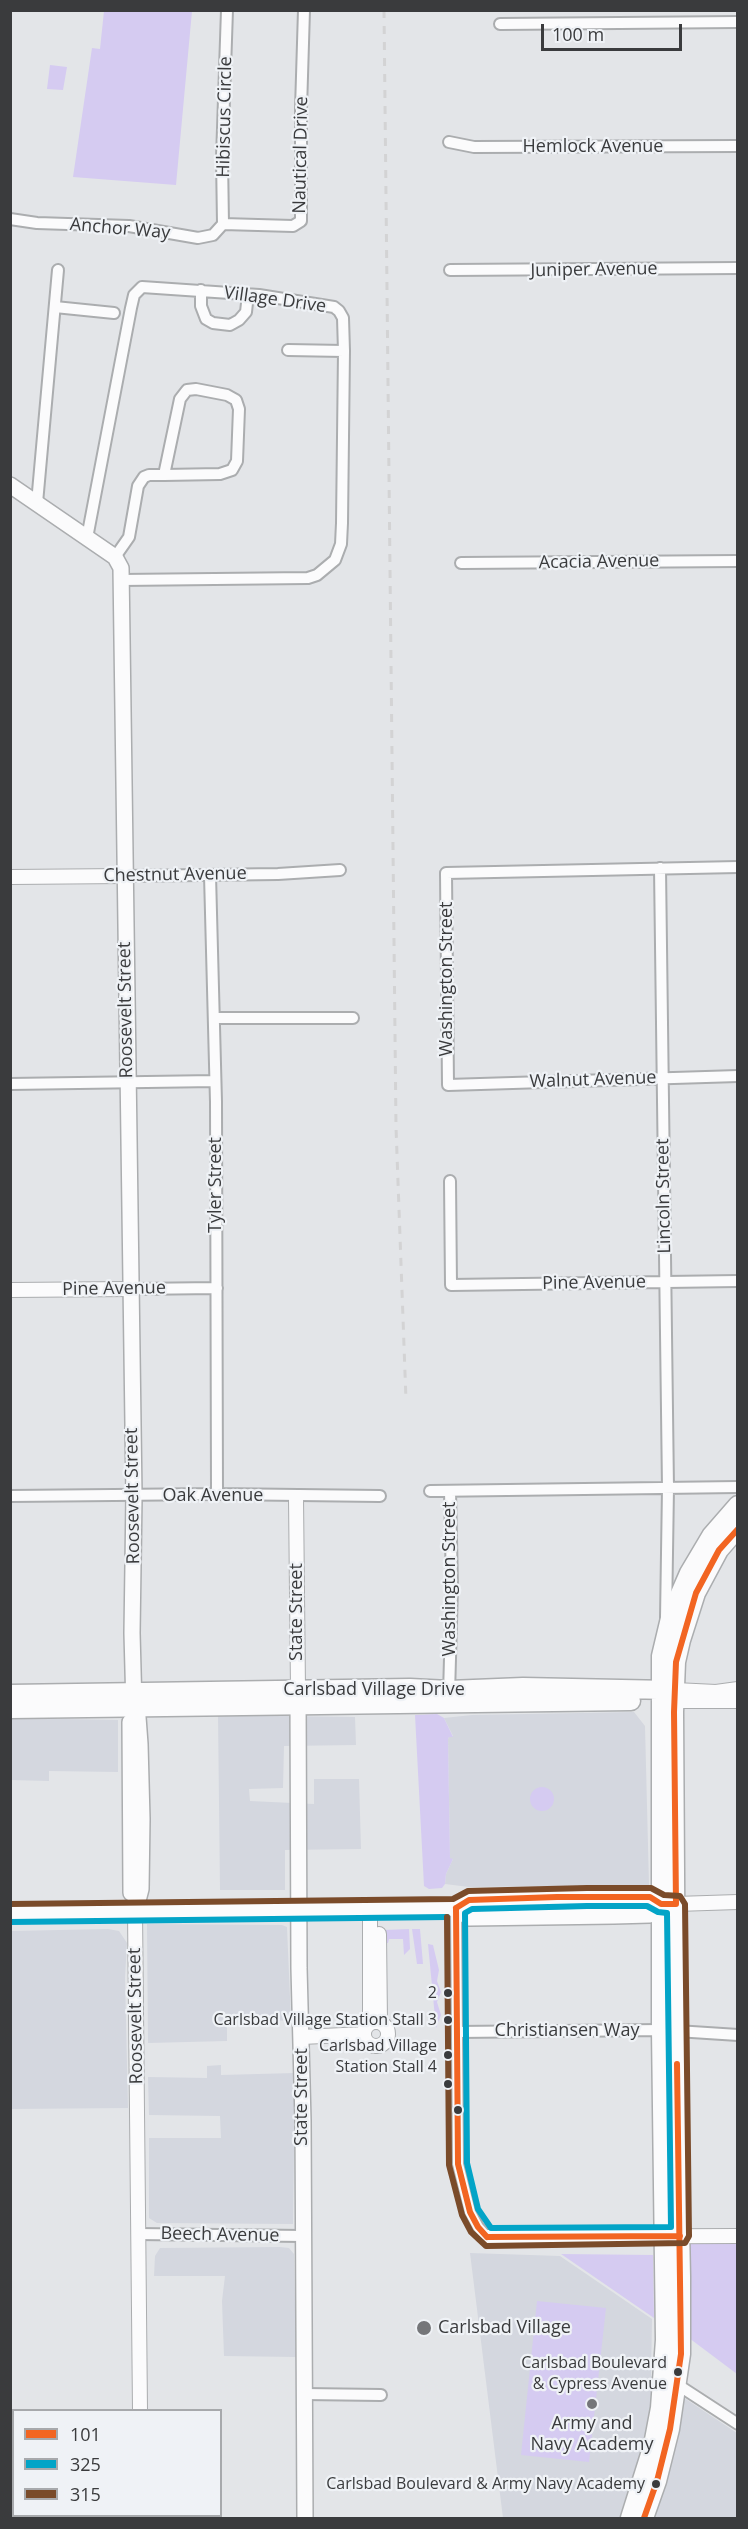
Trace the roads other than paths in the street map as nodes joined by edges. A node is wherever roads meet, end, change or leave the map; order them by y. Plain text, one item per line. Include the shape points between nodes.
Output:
1 (227, 10) edge
2 (304, 10) edge
3 (738, 22) edge
4 (500, 24) dead end
5 (449, 142) dead end
6 (738, 146) edge
7 (10, 219) edge
8 (223, 224) junction
9 (738, 268) edge
10 (58, 270) dead end
11 (450, 270) dead end
12 (201, 290) junction
13 (248, 294) junction
14 (55, 307) junction
15 (114, 313) dead end
16 (288, 350) dead end
17 (344, 351) junction
18 (164, 475) junction
19 (10, 485) edge
20 (37, 503) junction
21 (87, 538) junction
22 (115, 557) junction
23 (738, 561) edge
24 (461, 563) dead end
25 (121, 580) junction
26 (738, 867) edge
27 (660, 868) junction
28 (340, 870) dead end
29 (210, 875) junction
30 (125, 876) junction
31 (10, 877) edge
32 (214, 1018) junction
33 (353, 1018) dead end
34 (738, 1076) edge
35 (663, 1078) junction
36 (215, 1081) junction
37 (126, 1083) junction
38 (10, 1084) edge
39 (448, 1085) joint
40 (450, 1181) dead end
41 (738, 1281) edge
42 (665, 1282) junction
43 (217, 1288) junction
44 (131, 1289) junction
45 (10, 1290) edge
46 (738, 1487) edge
47 (668, 1488) junction
48 (430, 1491) dead end
49 (450, 1491) junction
50 (218, 1494) junction
51 (10, 1496) edge
52 (134, 1496) junction
53 (380, 1496) dead end
54 (296, 1497) junction
55 (738, 1505) edge
56 (736, 1527) edge
57 (665, 1632) junction
58 (738, 1689) edge
59 (10, 1694) edge
60 (668, 1695) junction
61 (298, 1697) junction
62 (449, 1697) junction
63 (134, 1700) junction
64 (738, 1701) edge
65 (10, 1709) edge
66 (738, 1902) edge
67 (669, 1904) junction
68 (456, 1908) junction
69 (298, 1909) junction
70 (374, 1909) junction
71 (135, 1912) junction
72 (10, 1913) edge
73 (668, 2031) junction
74 (457, 2032) junction
75 (738, 2035) edge
76 (302, 2037) junction
77 (138, 2234) junction
78 (303, 2236) junction
79 (672, 2236) junction
80 (738, 2236) edge
81 (488, 2237) joint
82 (670, 2381) junction
83 (304, 2394) junction
84 (381, 2395) dead end
85 (140, 2409) edge
86 (738, 2424) edge
87 (305, 2518) edge
88 (630, 2518) edge
89 (644, 2518) edge

1 - 8 street, Hibiscus Circle
2 - 8 street, Nautical Drive via 301,221 293,226
3 - 4 street
5 - 6 street, Hemlock Avenue via 474,147
7 - 8 street, Anchor Way via 129,226 198,238 213,235
9 - 11 street, Juniper Avenue
10 - 14 street
12 - 13 street, Village Drive
12 - 13 street via 206,319 230,325 246,312
12 - 21 street, Village Drive via 148,286 134,295
13 - 17 street, Village Drive via 334,308 343,318
14 - 15 street
14 - 20 street
16 - 17 street
17 - 25 street, Village Drive via 342,534 335,560 308,578
18 - 18 street via 220,474 232,470 237,461 239,409 232,397 196,389 183,394
18 - 22 street via 144,477 138,486 129,537
19 - 20 main road
20 - 21 main road
21 - 22 main road
22 - 25 main road, Roosevelt Street via 121,568
23 - 24 street, Acacia Avenue
25 - 30 main road, Roosevelt Street
26 - 27 street
27 - 35 street, Lincoln Street
27 - 39 street, Washington Street via 446,873
28 - 29 street, Chestnut Avenue
29 - 30 street, Chestnut Avenue
29 - 32 street, Tyler Street
30 - 31 street, Chestnut Avenue
30 - 37 main road, Roosevelt Street
32 - 33 street
32 - 36 street, Tyler Street
34 - 35 street, Walnut Avenue
35 - 39 street, Walnut Avenue
35 - 42 street, Lincoln Street
36 - 37 street
36 - 43 street, Tyler Street
37 - 38 street
37 - 44 main road, Roosevelt Street
40 - 42 street, Pine Avenue via 451,1285
41 - 42 street, Pine Avenue
42 - 47 street, Lincoln Street
43 - 44 street, Pine Avenue
43 - 50 street, Tyler Street
44 - 45 street, Pine Avenue
44 - 52 main road, Roosevelt Street
46 - 47 street
47 - 49 street
47 - 57 street, Lincoln Street
48 - 49 street
49 - 62 street, Washington Street
50 - 52 street, Oak Avenue
50 - 54 street, Oak Avenue
51 - 52 street, Oak Avenue
52 - 63 main road, Roosevelt Street
53 - 54 street, Oak Avenue
54 - 61 street, State Street
55 - 57 main road via 696,1559
56 - 60 main road via 706,1573 687,1617
57 - 60 main road
58 - 60 street, Carlsbad Village Drive
59 - 63 main road, Carlsbad Village Drive
60 - 62 main road, Carlsbad Village Drive
60 - 64 street, Carlsbad Village Drive
60 - 67 main road
61 - 62 main road, Carlsbad Village Drive
61 - 63 main road, Carlsbad Village Drive
61 - 69 main road, State Street
63 - 65 main road, Carlsbad Village Drive
63 - 71 main road, Roosevelt Street via 140,1744 142,1832 141,1889
66 - 67 street
67 - 68 main road via 650,1897 557,1897 469,1900
67 - 73 main road
68 - 70 main road
68 - 74 street
69 - 70 main road
69 - 71 main road
69 - 76 main road, State Street
70 - 76 street via 371,2026
71 - 72 main road
71 - 77 street, Roosevelt Street
73 - 74 street, Christiansen Way
73 - 75 street, Christiansen Way
73 - 79 main road
74 - 81 street via 458,2164 470,2212
76 - 78 main road, State Street
77 - 78 street, Beech Avenue
77 - 85 street, Roosevelt Street
78 - 83 main road, State Street
79 - 80 street
79 - 81 street
79 - 82 main road
82 - 86 street
82 - 88 main road
82 - 89 main road via 660,2471
83 - 84 street
83 - 87 main road, State Street

